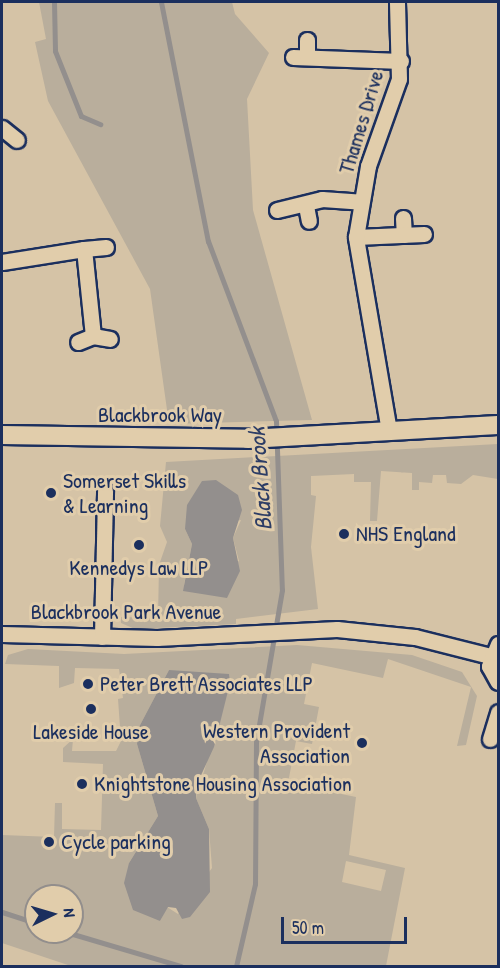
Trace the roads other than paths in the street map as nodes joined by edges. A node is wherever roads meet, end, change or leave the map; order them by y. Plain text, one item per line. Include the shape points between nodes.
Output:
1 (398, 2) edge
2 (308, 40) dead end
3 (401, 61) junction
4 (2, 128) edge
5 (17, 140) dead end
6 (361, 202) junction
7 (277, 210) dead end
8 (403, 218) dead end
9 (424, 234) dead end
10 (404, 235) junction
11 (356, 237) junction
12 (106, 247) dead end
13 (84, 249) junction
14 (2, 262) edge
15 (93, 336) junction
16 (110, 339) dead end
17 (78, 342) dead end
18 (498, 425) edge
19 (389, 431) junction
20 (2, 435) edge
21 (105, 491) dead end
22 (2, 634) edge
23 (102, 638) junction
24 (494, 650) edge
25 (498, 682) edge
26 (498, 712) edge
27 (490, 739) dead end

1 - 3 street, Thames Drive
2 - 3 street via 300,57
3 - 6 street, Thames Drive
4 - 5 street
6 - 7 street via 339,198 308,214
6 - 11 street, Thames Drive
8 - 10 street
9 - 10 street
10 - 11 street
11 - 19 street, Thames Drive
12 - 13 street
13 - 14 street
13 - 15 street
15 - 16 street
15 - 17 street
18 - 19 street, Blackbrook Way
19 - 20 street, Blackbrook Way via 189,440
21 - 23 street
22 - 23 street, Blackbrook Park Avenue
23 - 24 street, Blackbrook Park Avenue via 296,630 416,637
24 - 25 street
26 - 27 street

